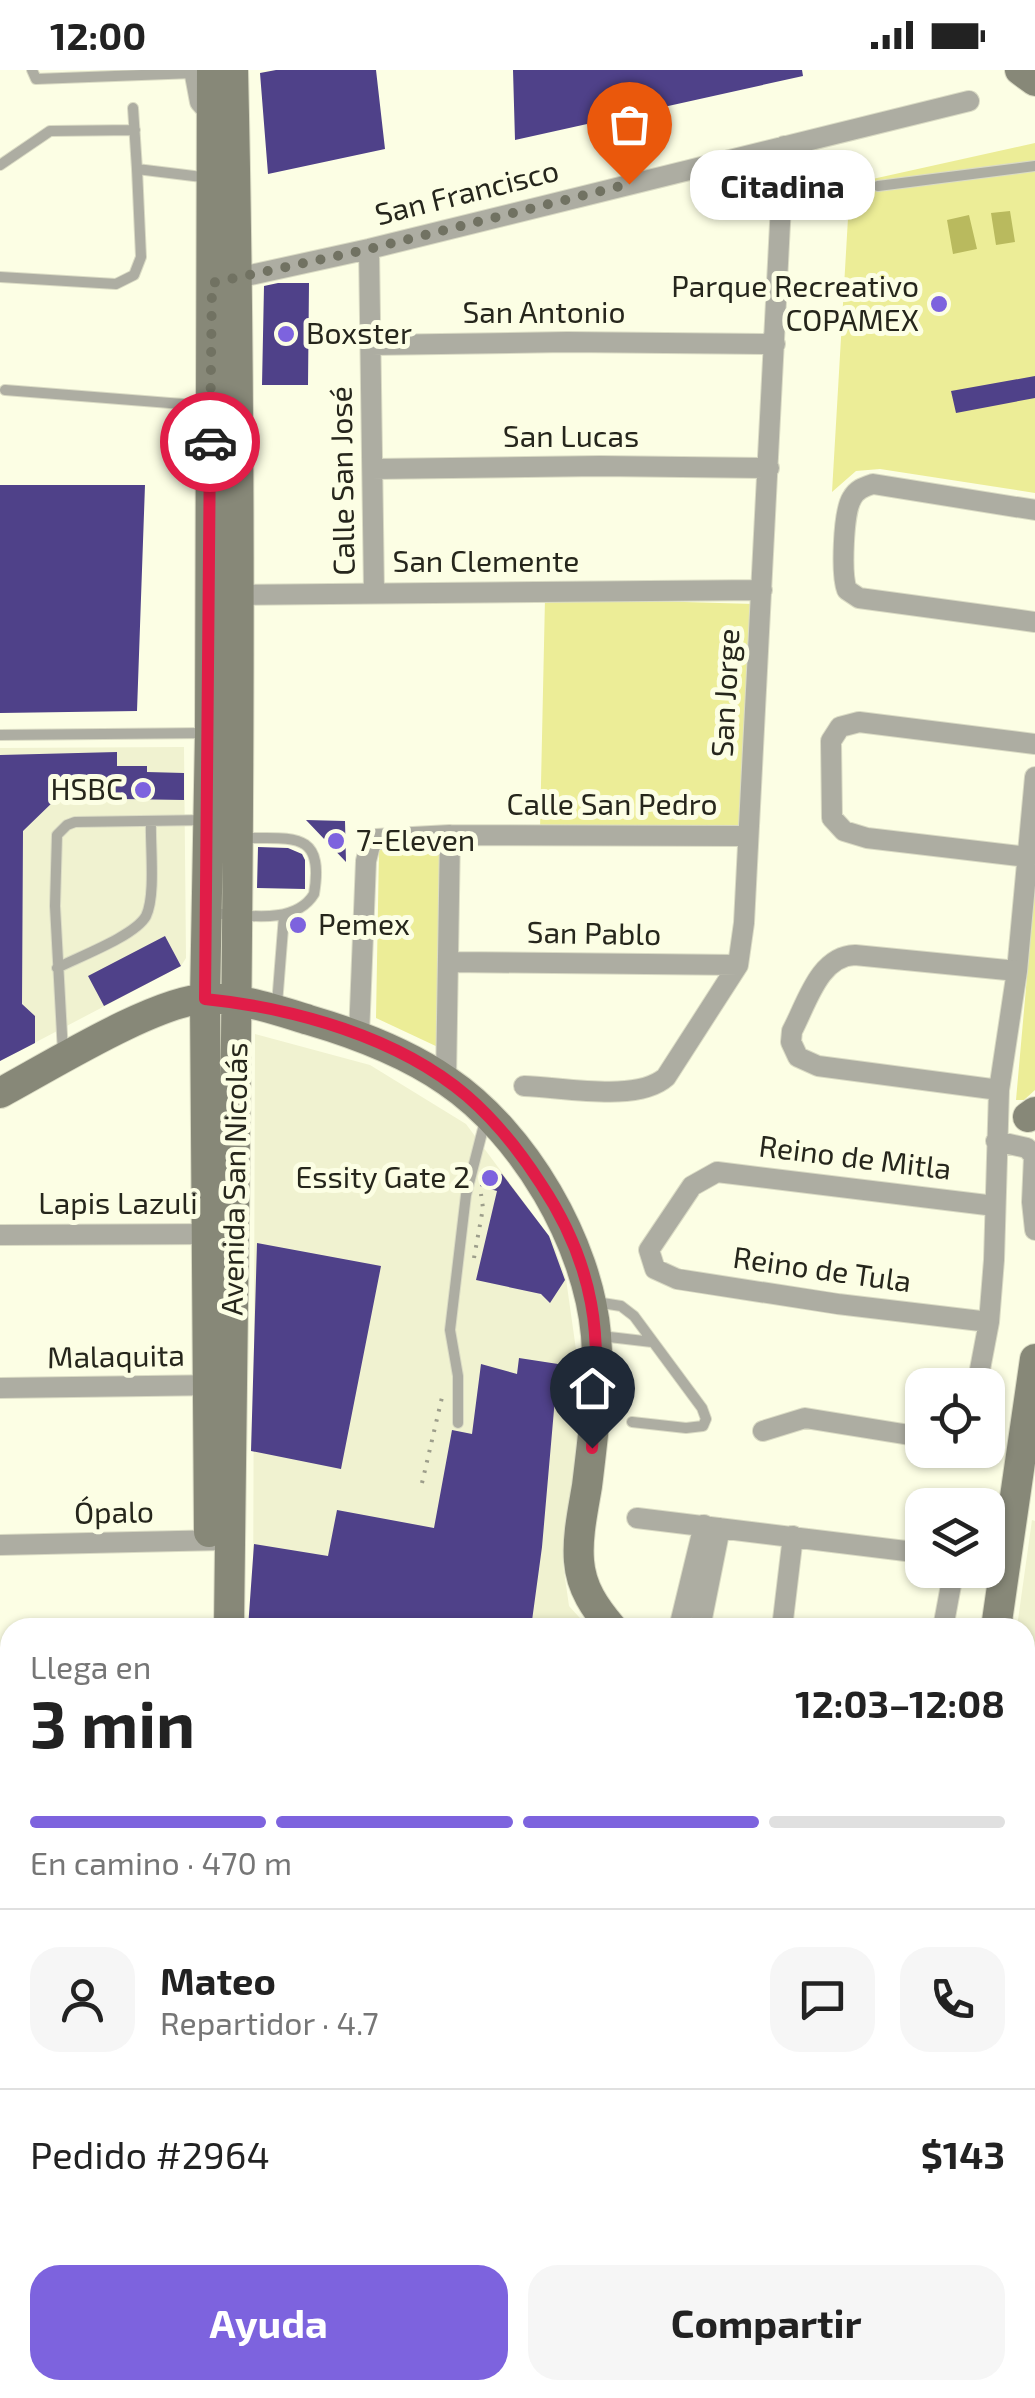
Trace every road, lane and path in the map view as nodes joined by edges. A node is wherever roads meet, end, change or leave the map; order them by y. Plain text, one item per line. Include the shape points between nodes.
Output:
1 (32, 70) edge
2 (233, 70) edge
3 (246, 70) edge
4 (1020, 70) edge
5 (200, 71) edge
6 (107, 73) edge
7 (1035, 81) edge
8 (969, 101) dead end
9 (132, 108) dead end
10 (223, 115) junction
11 (135, 130) junction
12 (784, 146) junction
13 (0, 165) edge
14 (1035, 166) edge
15 (138, 169) junction
16 (224, 179) junction
17 (878, 186) dead end
18 (369, 249) junction
19 (0, 278) edge
20 (224, 280) junction
21 (372, 344) junction
22 (776, 344) junction
23 (4, 390) dead end
24 (224, 406) junction
25 (769, 468) junction
26 (373, 469) junction
27 (1035, 510) edge
28 (762, 590) junction
29 (374, 592) junction
30 (224, 595) junction
31 (1035, 622) edge
32 (224, 733) junction
33 (0, 735) edge
34 (1035, 744) edge
35 (1035, 777) edge
36 (150, 821) junction
37 (228, 826) junction
38 (450, 836) junction
39 (748, 836) junction
40 (1028, 857) junction
41 (222, 914) junction
42 (284, 916) junction
43 (450, 962) junction
44 (738, 966) junction
45 (57, 968) junction
46 (1017, 972) junction
47 (205, 999) junction
48 (238, 1002) junction
49 (276, 1010) junction
50 (359, 1035) junction
51 (64, 1059) junction
52 (446, 1080) junction
53 (524, 1086) dead end
54 (999, 1090) junction
55 (0, 1094) edge
56 (1024, 1115) edge
57 (486, 1116) junction
58 (996, 1141) junction
59 (480, 1186) dead end
60 (995, 1206) junction
61 (1035, 1230) edge
62 (222, 1234) junction
63 (0, 1235) edge
64 (651, 1265) joint
65 (472, 1269) dead end
66 (591, 1301) junction
67 (988, 1322) junction
68 (596, 1335) junction
69 (652, 1342) junction
70 (453, 1353) junction
71 (1035, 1358) edge
72 (980, 1368) edge
73 (220, 1385) junction
74 (0, 1388) edge
75 (632, 1422) dead end
76 (458, 1423) dead end
77 (763, 1431) dead end
78 (905, 1434) edge
79 (422, 1483) dead end
80 (638, 1518) dead end
81 (712, 1526) junction
82 (793, 1536) junction
83 (220, 1540) junction
84 (0, 1545) edge
85 (905, 1551) edge
86 (950, 1588) edge
87 (210, 1618) edge
88 (227, 1618) edge
89 (605, 1618) edge
90 (682, 1618) edge
91 (701, 1618) edge
92 (783, 1618) edge
93 (945, 1618) edge
94 (997, 1618) edge

1 - 6 lane via 36,78
2 - 10 street, Avenida San Nicolás
3 - 10 street via 242,96
4 - 7 street
5 - 6 lane
5 - 10 street, Avenida San Nicolás
8 - 12 street, San Francisco
9 - 11 lane
10 - 16 street, Avenida San Nicolás
11 - 13 lane via 50,131
11 - 15 lane
12 - 18 street, San Francisco
12 - 22 street, San Jorge
14 - 17 lane
15 - 16 lane
15 - 19 lane via 141,256 127,281
16 - 20 street, Avenida San Nicolás
18 - 20 street, San Francisco
18 - 21 street, Calle San José
20 - 24 street, Avenida San Nicolás
21 - 22 street, San Antonio
21 - 26 street, Calle San José
22 - 25 street, San Jorge
23 - 24 lane
24 - 30 street, Avenida San Nicolás
25 - 26 street, San Lucas
25 - 28 street, San Jorge
26 - 29 street, Calle San José
27 - 31 street via 882,483 865,487 848,506 843,575 846,590 860,598
28 - 29 street, San Clemente
28 - 39 street, San Jorge
29 - 30 street, San Clemente
30 - 32 street, Avenida San Nicolás
32 - 33 lane
32 - 37 street, Avenida San Nicolás
34 - 40 street via 858,722 840,727 831,741 830,811 844,831
35 - 40 street
36 - 37 lane
36 - 45 lane via 146,916
36 - 45 lane via 75,822 56,835
37 - 41 street, Avenida San Nicolás
37 - 42 lane via 312,848 314,894
38 - 39 street, Calle San Pedro
38 - 43 street
38 - 50 street, Calle San Pedro via 384,837 367,852
39 - 44 street, San Jorge
40 - 46 street
41 - 42 lane
41 - 47 street, Avenida San Nicolás
41 - 48 street, Avenida San Nicolás
42 - 49 lane
43 - 44 street, San Pablo
43 - 52 street
44 - 53 street, San Jorge via 658,1085 624,1091
45 - 51 lane
46 - 54 street
46 - 54 street via 836,958 792,1031 798,1057 818,1066
47 - 48 street
47 - 51 street via 136,1021
47 - 62 street, Avenida San Nicolás
48 - 49 street
48 - 62 street, Avenida San Nicolás
49 - 50 street
50 - 52 street
51 - 55 street
52 - 57 street
54 - 56 street
56 - 58 street
57 - 66 street via 552,1202
57 - 70 lane via 466,1195
58 - 60 street
58 - 61 street via 1034,1156
59 - 65 path via 484,1208
60 - 64 street, Reino de Mitla via 708,1174 652,1242
60 - 67 street
62 - 63 street, Lapis Lazuli
62 - 73 street, Avenida San Nicolás
64 - 67 street, Reino de Tula via 677,1279
66 - 68 street
66 - 69 lane via 628,1310
67 - 72 street
68 - 69 lane
68 - 89 street via 579,1562 588,1595
69 - 75 lane via 706,1423 686,1428
70 - 76 lane
70 - 79 path
71 - 94 street
73 - 74 street, Malaquita
73 - 83 street, Avenida San Nicolás
77 - 78 street via 805,1418
80 - 81 street
81 - 82 street
81 - 90 street
81 - 91 street
82 - 85 street
82 - 92 street
83 - 84 street, Ópalo
83 - 87 street, Avenida San Nicolás
83 - 88 street, Avenida San Nicolás
86 - 93 street

